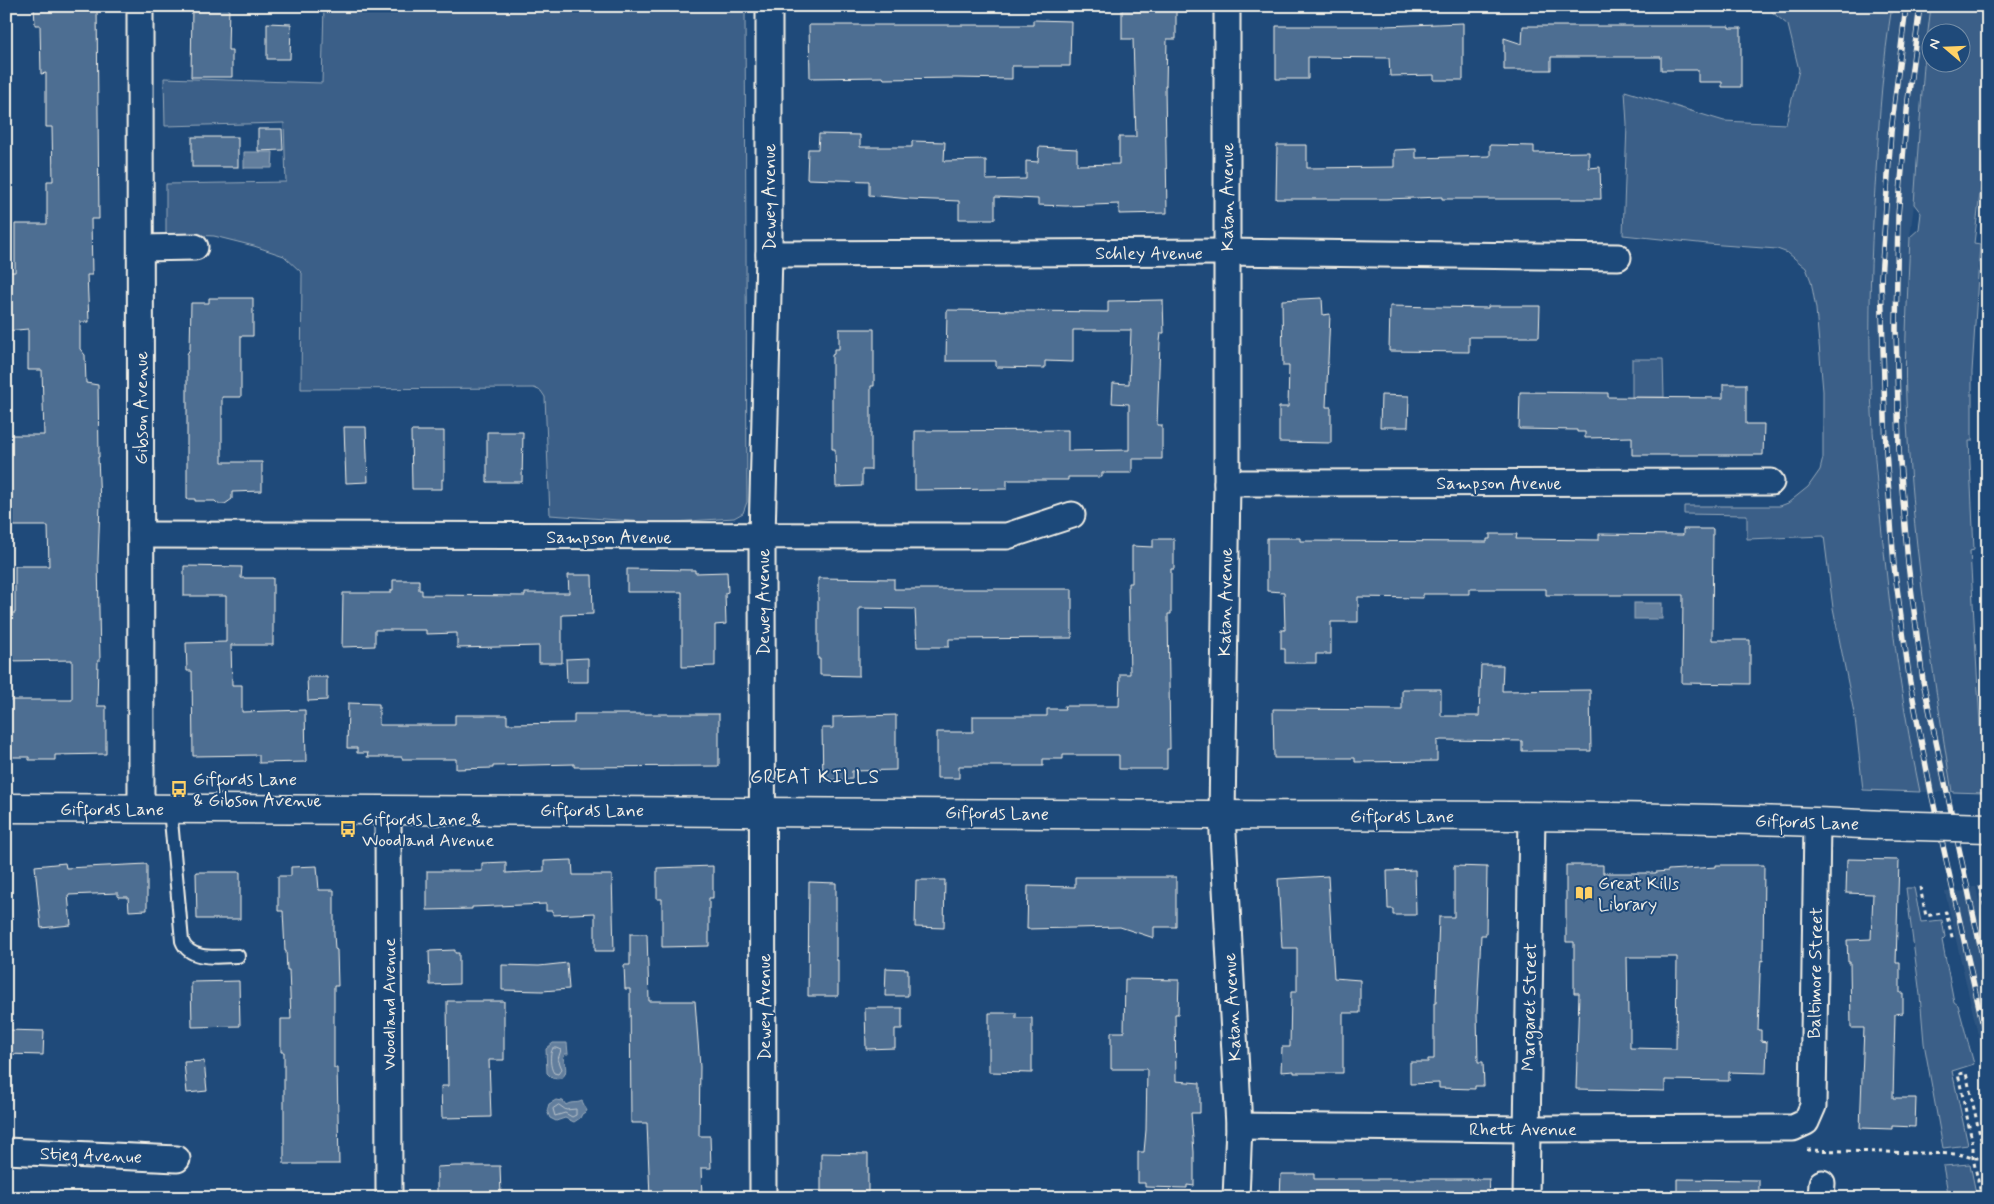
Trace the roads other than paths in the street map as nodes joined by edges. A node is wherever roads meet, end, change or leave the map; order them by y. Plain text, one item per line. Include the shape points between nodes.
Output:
1 (140, 6) edge
2 (769, 6) edge
3 (1227, 6) edge
4 (195, 247) dead end
5 (140, 248) junction
6 (1226, 252) junction
7 (769, 254) junction
8 (1618, 257) dead end
9 (1771, 482) dead end
10 (1227, 483) junction
11 (1072, 515) dead end
12 (141, 534) junction
13 (762, 537) junction
14 (6, 808) edge
15 (141, 809) junction
16 (170, 809) junction
17 (388, 810) junction
18 (764, 810) junction
19 (1222, 815) junction
20 (1532, 816) junction
21 (1817, 822) junction
22 (1988, 828) edge
23 (238, 956) dead end
24 (1806, 1122) joint
25 (1239, 1126) junction
26 (1527, 1129) junction
27 (6, 1152) edge
28 (177, 1159) dead end
29 (389, 1198) edge
30 (763, 1198) edge
31 (1236, 1198) edge
32 (1526, 1198) edge

1 - 5 street, Gibson Avenue
2 - 7 street, Dewey Avenue
3 - 6 street, Katan Avenue
4 - 5 street
5 - 12 street, Gibson Avenue
6 - 7 street, Schley Avenue
6 - 8 street, Schley Avenue
6 - 10 street, Katan Avenue
7 - 13 street, Dewey Avenue
9 - 10 street, Sampson Avenue
10 - 19 street, Katan Avenue
11 - 13 street, Sampson Avenue via 1007,536
12 - 13 street, Sampson Avenue
12 - 15 street, Gibson Avenue
13 - 18 street, Dewey Avenue
14 - 15 street, Giffords Lane
15 - 16 street, Giffords Lane
16 - 17 street, Giffords Lane
16 - 23 lane via 185,948 201,956
17 - 18 street, Giffords Lane
17 - 29 street, Woodland Avenue
18 - 19 street, Giffords Lane
18 - 30 street, Dewey Avenue
19 - 20 street, Giffords Lane
19 - 25 street, Katan Avenue
20 - 21 street, Giffords Lane
20 - 26 street, Margaret Street
21 - 22 street, Giffords Lane, bridge
21 - 24 street, Baltimore Street via 1813,1106
24 - 26 street, Rhett Avenue via 1793,1128
25 - 26 street, Rhett Avenue
25 - 31 street, Katan Avenue
26 - 32 street, Margaret Street
27 - 28 street, Stieg Avenue

